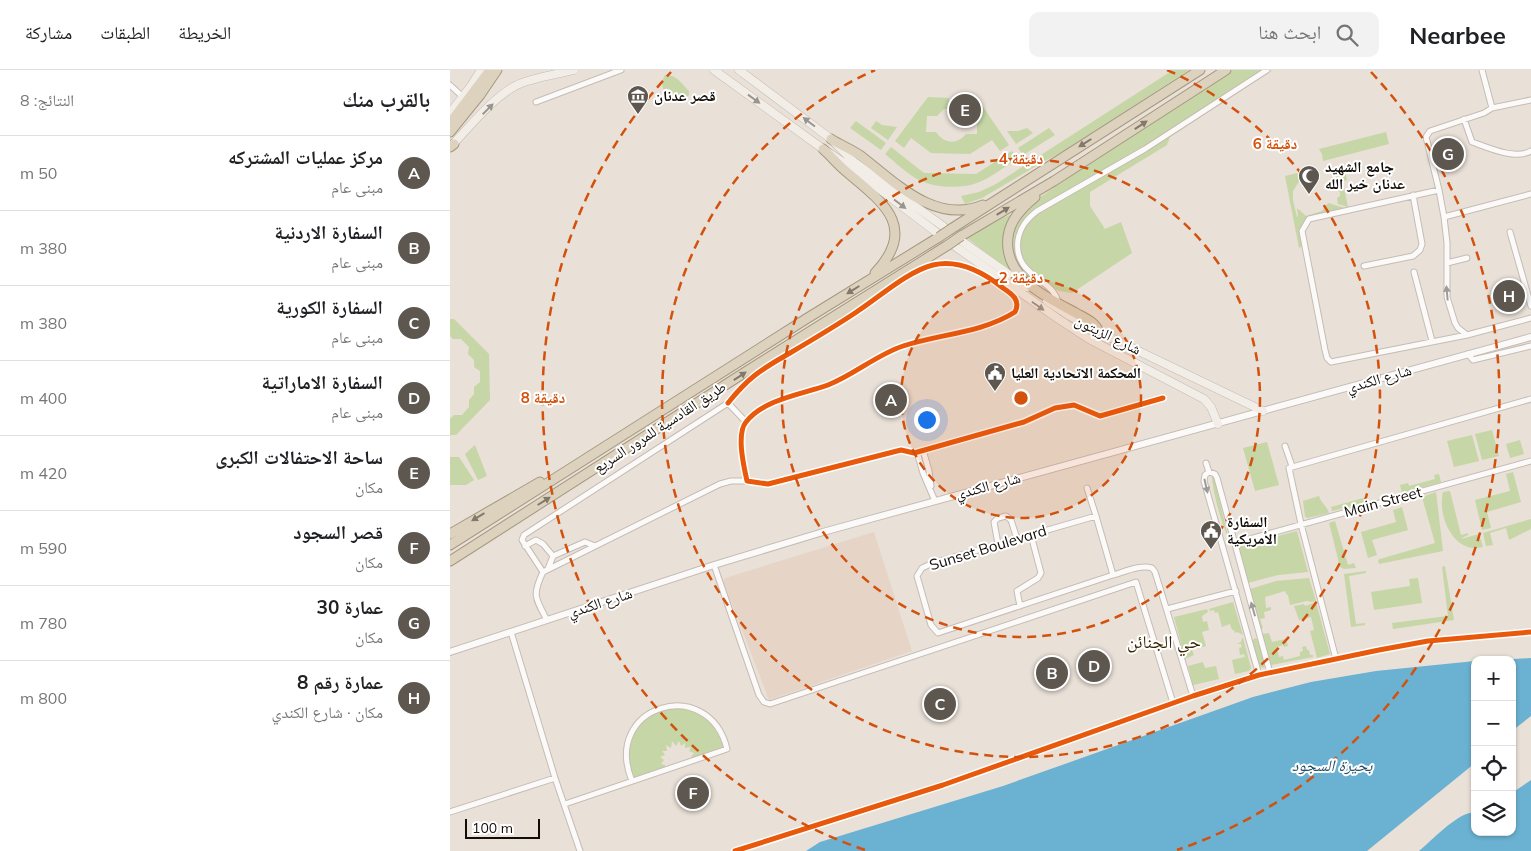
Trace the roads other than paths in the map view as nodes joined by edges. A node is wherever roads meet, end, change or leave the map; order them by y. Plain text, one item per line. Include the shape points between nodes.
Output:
1 (481, 70) edge
2 (490, 70) edge
3 (497, 70) edge
4 (574, 70) edge
5 (621, 70) edge
6 (714, 70) edge
7 (739, 70) edge
8 (1200, 70) edge
9 (1226, 70) edge
10 (1266, 70) edge
11 (1482, 70) edge
12 (450, 85) edge
13 (463, 97) junction
14 (1531, 100) edge
15 (536, 102) dead end
16 (1492, 108) junction
17 (450, 113) edge
18 (1464, 119) junction
19 (450, 123) edge
20 (450, 132) edge
21 (834, 142) junction
22 (451, 146) edge
23 (823, 149) junction
24 (1531, 151) edge
25 (832, 155) junction
26 (1054, 181) junction
27 (1439, 190) junction
28 (1531, 194) edge
29 (1413, 195) junction
30 (999, 198) junction
31 (1444, 217) junction
32 (947, 228) junction
33 (1510, 232) dead end
34 (938, 235) junction
35 (962, 239) junction
36 (952, 246) junction
37 (1467, 258) dead end
38 (1447, 263) junction
39 (1364, 266) dead end
40 (1414, 272) dead end
41 (869, 280) junction
42 (1531, 306) edge
43 (1060, 310) junction
44 (1531, 318) edge
45 (1099, 332) joint
46 (1467, 335) junction
47 (1531, 337) edge
48 (1432, 341) junction
49 (1531, 346) edge
50 (1468, 354) junction
51 (1163, 398) dead end
52 (1531, 399) edge
53 (728, 403) junction
54 (1263, 411) junction
55 (746, 422) junction
56 (1218, 424) junction
57 (1285, 446) dead end
58 (598, 451) junction
59 (920, 451) junction
60 (1531, 461) edge
61 (1206, 463) dead end
62 (1292, 466) junction
63 (1209, 472) junction
64 (747, 481) junction
65 (1087, 488) dead end
66 (934, 501) junction
67 (1096, 516) junction
68 (1301, 524) junction
69 (450, 534) edge
70 (1031, 535) junction
71 (1016, 539) junction
72 (1235, 543) junction
73 (998, 544) junction
74 (450, 545) edge
75 (526, 546) junction
76 (594, 546) junction
77 (1223, 547) junction
78 (552, 556) junction
79 (450, 561) edge
80 (714, 565) junction
81 (546, 570) junction
82 (1113, 576) junction
83 (1247, 588) junction
84 (1236, 592) junction
85 (1020, 606) junction
86 (1167, 609) junction
87 (547, 620) junction
88 (511, 632) junction
89 (1531, 632) edge
90 (1260, 633) junction
91 (1248, 636) junction
92 (450, 652) edge
93 (1336, 659) junction
94 (1270, 673) junction
95 (1259, 675) junction
96 (1193, 696) junction
97 (1173, 703) junction
98 (555, 778) junction
99 (632, 781) junction
100 (565, 804) junction
101 (450, 812) edge
102 (580, 851) edge
103 (735, 851) edge

1 - 13 main road
2 - 19 highway
3 - 20 highway
22 -> 4 main road via 496,101 516,86
5 - 15 street
6 -> 23 main road
21 -> 7 main road
8 -> 30 highway, طريق القادسية للمرور السريع
26 -> 9 highway, طريق القادسية للمرور السريع
10 - 43 street via 1145,149 1029,217 1019,234 1019,254 1028,271 1055,294
11 - 16 street
12 - 13 street
13 - 17 main road
14 - 16 street
16 - 18 street
18 - 24 street via 1472,142 1520,155
18 - 27 street via 1430,131 1426,137
21 - 25 main road via 842,156
21 - 30 highway via 858,154 935,207 961,210 979,207
21 - 32 main road via 854,161
23 - 25 main road
23 - 41 highway via 877,197 891,216 895,235 893,246 886,261
25 -> 34 main road
35 -> 26 highway, طريق القادسية للمرور السريع
26 - 43 highway via 1014,217 1007,243 1010,260 1019,274
27 - 29 street
27 - 31 street
28 - 31 street
29 - 39 street via 1422,244 1420,250 1413,256
29 - 48 street via 1309,219 1302,231 1325,350 1331,362
30 - 32 highway, طريق القادسية للمرور السريع
31 - 38 street
32 - 34 highway, طريق القادسية للمرور السريع, bridge
33 - 42 street
34 - 41 highway, طريق القادسية للمرور السريع
35 - 36 highway, طريق القادسية للمرور السريع, bridge
35 - 43 main road, شارع الزيتون
36 -> 43 main road, شارع الزيتون
79 -> 36 highway, طريق القادسية للمرور السريع via 747,371
37 - 38 street
46 -> 38 street via 1458,328 1449,307
40 - 48 street
41 -> 58 highway, طريق القادسية للمرور السريع
43 - 45 highway via 1093,323
43 - 56 main road, شارع الزيتون via 1090,339 1204,399
44 - 46 street
45 - 54 main road, شارع الزيتون
46 - 48 street
47 - 50 street, شارع الكندي
49 - 50 street via 1473,360
50 - 54 street, شارع الكندي
51 - 59 street via 1100,416 1074,405 1055,408 1024,422
52 - 62 street
53 - 55 street
53 - 55 street via 764,369 831,330 924,268 944,264 971,268 994,280 1016,299 1015,312 1001,320 902,346 830,384 794,394 762,409
53 - 75 street via 524,535 522,540
54 - 56 street, شارع الكندي
55 - 64 street via 742,428 741,450
56 - 66 street, شارع الكندي
57 - 62 street
58 -> 69 highway
58 - 74 highway, طريق القادسية للمرور السريع
59 - 64 street via 900,450 768,484
59 - 66 street via 929,471
60 - 68 street, Main Street
61 - 63 street
62 - 68 street via 1288,470
63 - 72 street via 1217,478
63 -> 77 street via 1204,481
64 - 76 street via 731,480 720,484
65 - 67 street
66 - 80 street, شارع الكندي
67 - 70 street, Sunset Boulevard
67 - 82 street
68 - 72 street, Main Street
68 - 93 street
70 - 71 street, Sunset Boulevard
70 - 85 street via 1041,573 1017,591
71 - 73 street, Sunset Boulevard
71 - 73 street via 1011,520 1001,517 994,522
72 - 77 street via 1229,540
72 - 77 street via 1230,550
72 - 83 street
73 - 85 street, Sunset Boulevard via 922,568 916,576 931,625 938,633
75 - 78 street via 538,540
75 - 81 street
76 - 78 street via 585,542
76 - 81 street
77 - 84 street
78 - 81 street
80 - 87 street, شارع الكندي
80 - 97 street via 759,695 766,704 1136,582
81 - 87 street via 536,586 536,594
82 - 85 street, Sunset Boulevard
82 - 86 street, Sunset Boulevard via 1143,567 1152,568
83 - 84 street via 1239,586
83 - 84 street via 1243,595
90 -> 83 street
84 - 86 street
84 - 91 street
86 - 96 street, Sunset Boulevard
87 - 88 street, شارع الكندي
88 - 92 street, شارع الكندي
88 - 98 street
89 - 93 street via 1428,641
90 - 91 street
90 - 94 street
91 - 95 street
93 - 94 street
94 - 95 street
95 - 96 street
96 - 97 street
97 - 103 street via 943,786
98 - 100 street
98 - 101 street
99 - 99 street via 727,749 717,724 693,708 666,706 655,710 638,722 627,743 626,768
99 - 100 street
100 - 102 street

